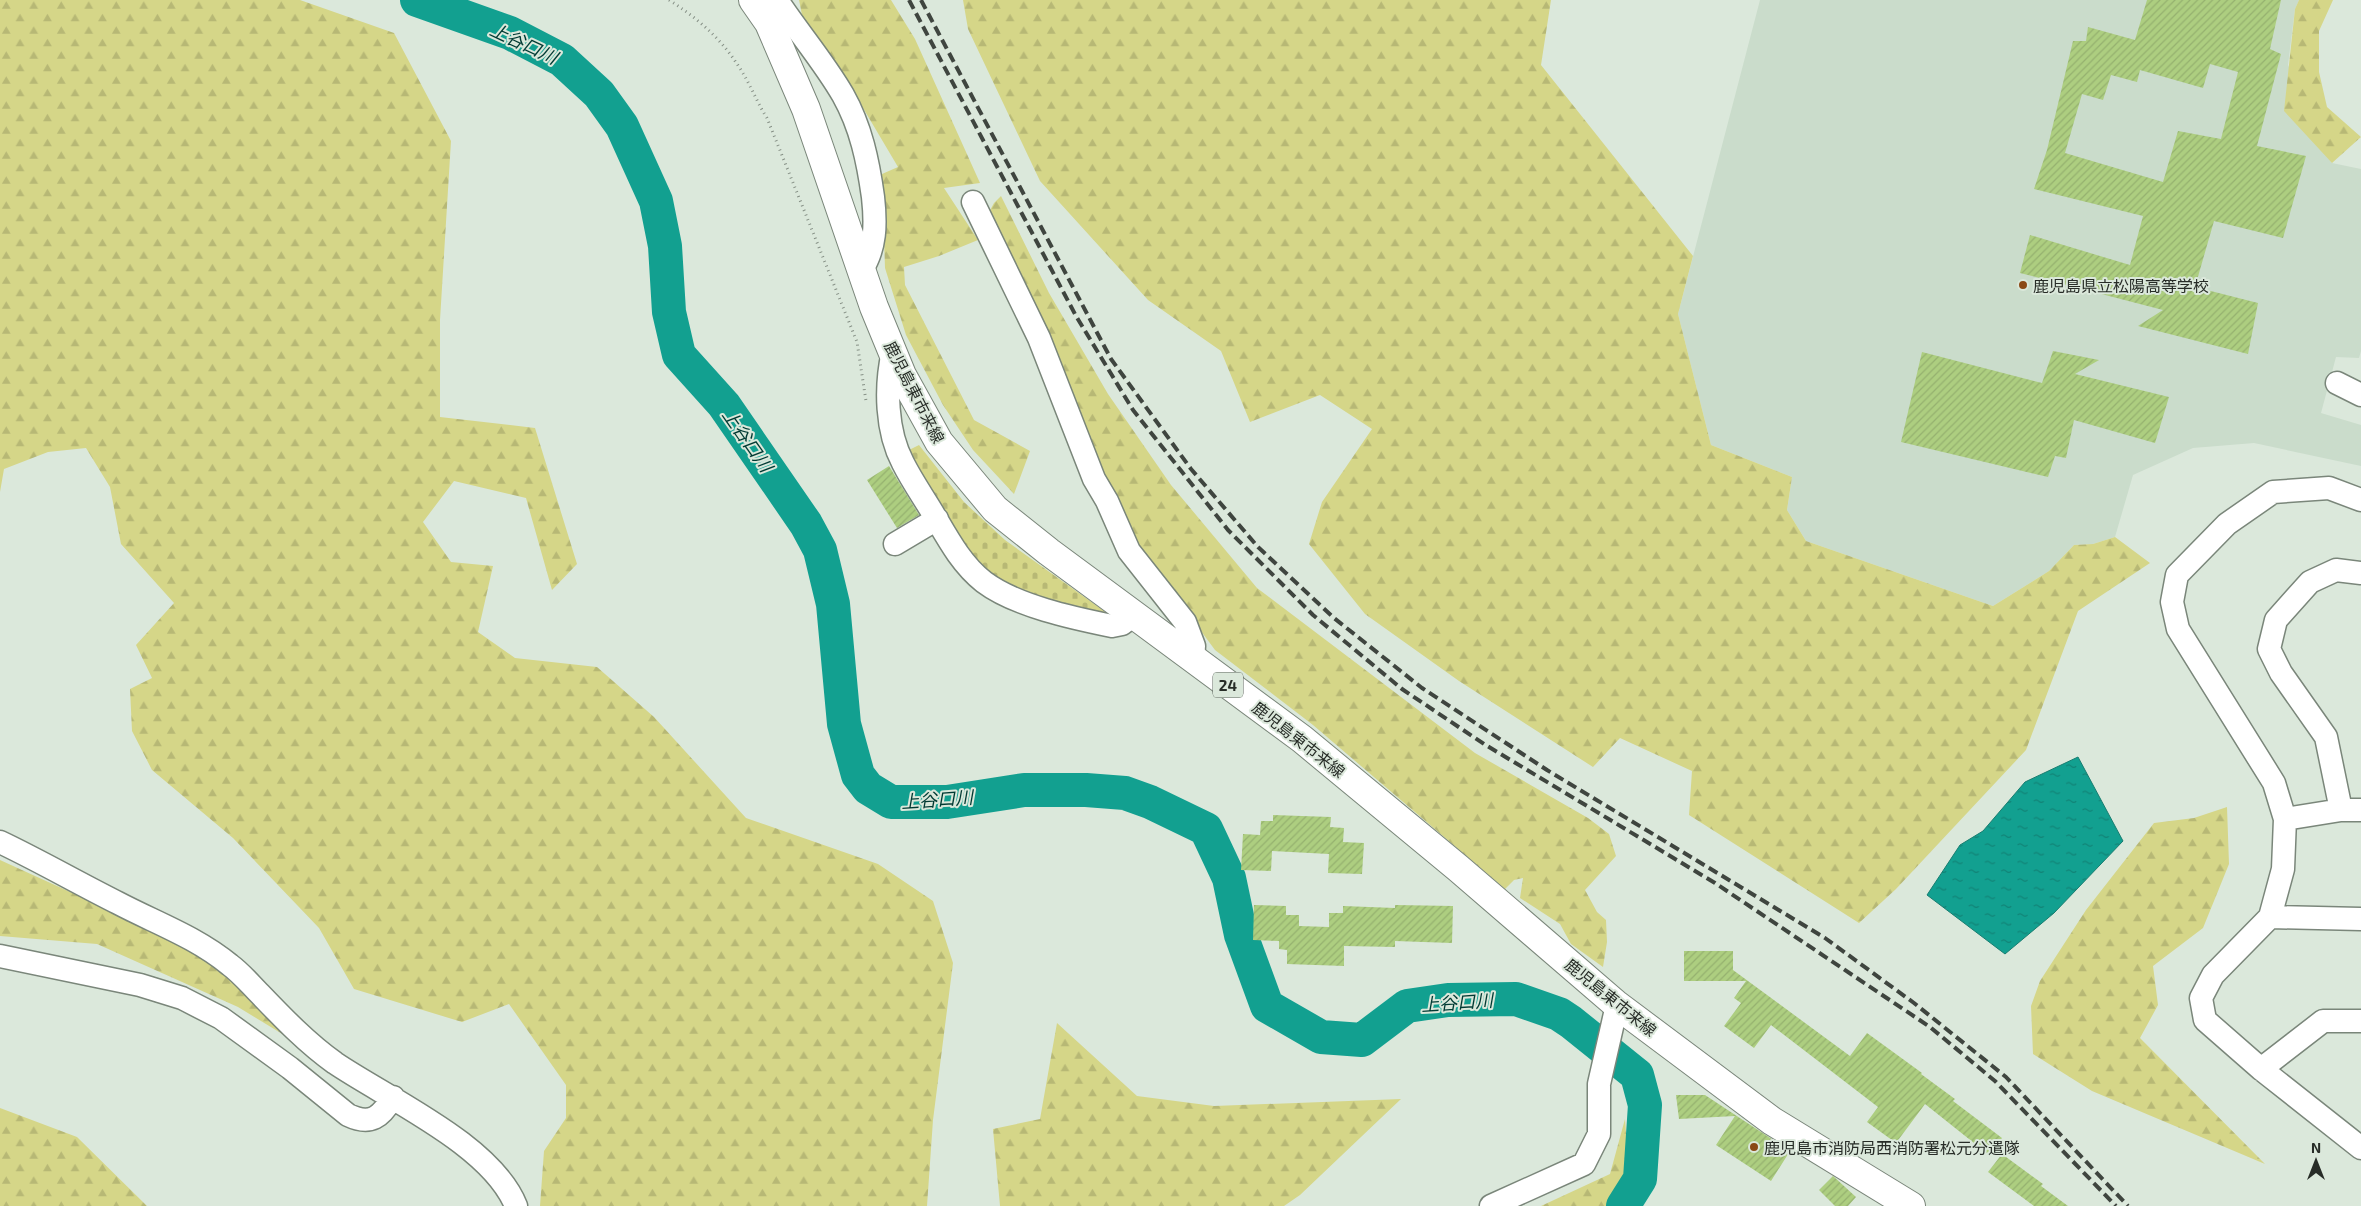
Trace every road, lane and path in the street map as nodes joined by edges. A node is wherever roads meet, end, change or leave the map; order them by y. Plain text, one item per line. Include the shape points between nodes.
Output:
1 (669, 0) edge
2 (753, 0) edge
3 (777, 0) edge
4 (973, 202) dead end
5 (861, 271) junction
6 (893, 352) junction
7 (2337, 383) dead end
8 (2361, 395) edge
9 (868, 410) dead end
10 (2361, 500) edge
11 (937, 520) junction
12 (895, 544) dead end
13 (2361, 573) edge
14 (1134, 615) junction
15 (1193, 659) junction
16 (2351, 810) edge
17 (2285, 819) junction
18 (0, 842) edge
19 (2270, 917) junction
20 (2361, 919) edge
21 (0, 956) edge
22 (1617, 1005) junction
23 (2361, 1021) edge
24 (2262, 1070) junction
25 (393, 1097) junction
26 (2361, 1148) edge
27 (516, 1206) edge
28 (1491, 1206) edge
29 (1911, 1206) edge

1 - 9 path via 701,22 726,48 767,118 857,342
2 - 5 main road, 鹿児島東市来線 / 24 via 769,23 806,109
3 - 5 street via 843,94 860,132 875,213 874,242 870,258
4 - 15 street via 1039,338 1094,479 1129,551 1185,622 1194,646
5 - 6 main road, 鹿児島東市来線 / 24
6 - 11 street via 887,394 894,437 902,462
6 - 14 main road, 鹿児島東市来線 / 24 via 939,442 995,509
7 - 8 street
10 - 17 street via 2329,488 2273,492 2226,524 2177,575 2172,602 2178,629 2274,783
11 - 12 street
11 - 14 street via 970,569 1002,592 1049,610 1112,626 1122,624
13 - 16 street via 2336,570 2310,582 2276,620 2269,649 2281,673 2326,737
14 - 15 main road, 鹿児島東市来線 / 24
15 - 22 main road, 鹿児島東市来線 / 24 via 1302,739
16 - 17 street
17 - 19 street via 2283,869
18 - 25 street via 179,932 231,965 297,1031 335,1062
19 - 20 street
19 - 24 street via 2213,975 2201,998 2205,1020
21 - 25 street via 140,985 182,998 221,1018 358,1120 376,1118
22 - 28 street via 1600,1084 1600,1134 1584,1164
22 - 29 main road, 鹿児島東市来線 / 24 via 1772,1121
23 - 24 street via 2323,1021
24 - 26 street
25 - 27 street via 454,1138 495,1173 511,1193

